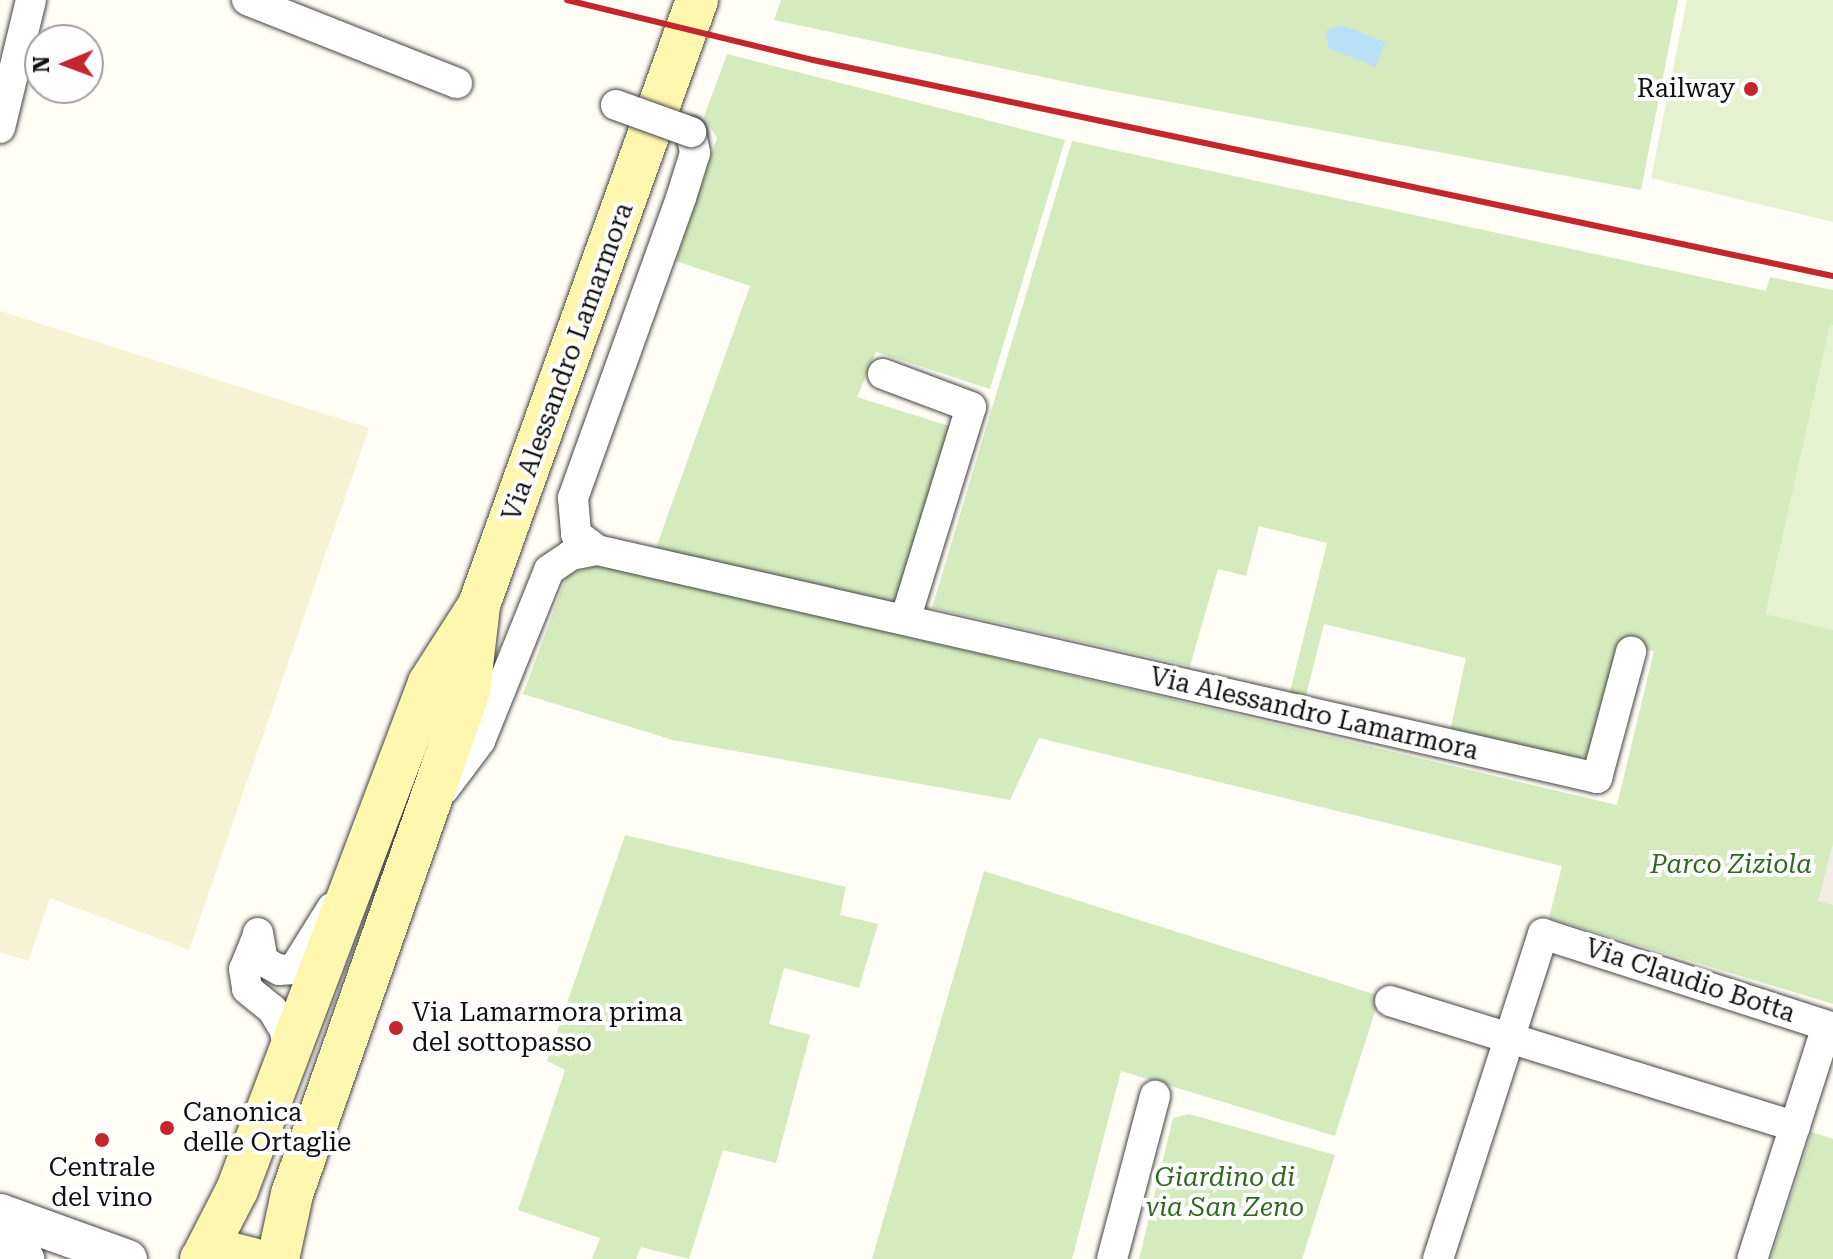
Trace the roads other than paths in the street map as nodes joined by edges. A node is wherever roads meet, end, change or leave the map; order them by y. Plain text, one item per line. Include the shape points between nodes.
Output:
1 (31, 0) edge
2 (247, 0) edge
3 (697, 0) edge
4 (457, 83) dead end
5 (616, 105) dead end
6 (0, 128) edge
7 (883, 374) dead end
8 (597, 550) junction
9 (479, 605) junction
10 (905, 620) junction
11 (1631, 652) dead end
12 (431, 807) junction
13 (347, 890) junction
14 (1390, 1001) dead end
15 (1509, 1041) junction
16 (289, 1056) junction
17 (1155, 1096) dead end
18 (1795, 1126) junction
19 (0, 1213) edge
20 (0, 1250) edge
21 (25, 1259) edge
22 (128, 1259) edge
23 (202, 1259) edge
24 (253, 1259) edge
25 (278, 1259) edge
26 (1112, 1259) edge
27 (1438, 1259) edge
28 (1752, 1259) edge

1 - 6 street
2 - 4 street
3 - 9 main road, Via Alessandro Lamarmora
5 - 8 street, Via Alessandro Lamarmora, bridge via 691,132 695,153 573,498 576,534
7 - 10 street via 971,407
8 - 10 street, Via Alessandro Lamarmora
8 - 12 street, Via Alessandro Lamarmora via 571,555 549,570 480,741
9 - 12 main road, Via Alessandro Lamarmora via 469,691
9 - 13 main road, Via Alessandro Lamarmora via 429,683
10 - 11 street, Via Alessandro Lamarmora via 1597,778
12 - 25 main road, Via Alessandro Lamarmora via 292,1194
13 - 16 main road, Via Alessandro Lamarmora
13 - 16 street, Via Alessandro Lamarmora via 317,925 294,969 279,970 263,961 258,933 244,969 247,989 272,1009 285,1031
14 - 15 street
15 - 18 street
15 - 18 street, Via Claudio Botta via 1543,934 1827,1026
15 - 27 street
16 - 23 main road, Via Alessandro Lamarmora via 237,1190
17 - 26 street
18 - 28 street, Via Claudio Botta
19 - 22 street
20 - 21 street
23 - 24 main road via 229,1253

